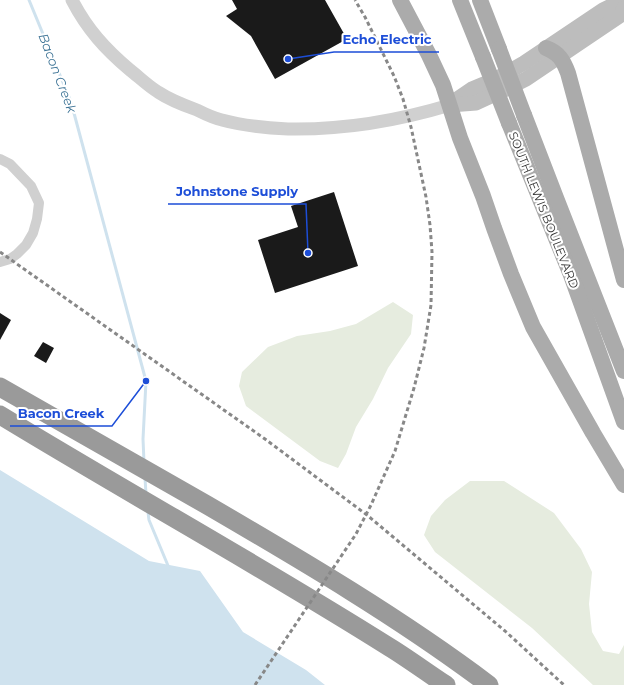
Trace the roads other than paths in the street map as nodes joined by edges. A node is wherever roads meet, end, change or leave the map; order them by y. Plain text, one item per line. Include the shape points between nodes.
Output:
1 (72, 0) edge
2 (400, 0) edge
3 (460, 0) edge
4 (480, 0) edge
5 (621, 10) edge
6 (553, 52) junction
7 (450, 105) junction
8 (0, 159) edge
9 (0, 262) edge
10 (624, 280) edge
11 (624, 371) edge
12 (0, 387) edge
13 (0, 415) edge
14 (624, 422) edge
15 (624, 485) edge
16 (446, 685) edge
17 (489, 685) edge

1 - 7 street via 93,33 146,84 182,105 222,120 269,128 340,127 367,124
2 - 7 main road via 429,55
3 - 14 main road, SOUTH LEWIS BOULEVARD, bridge via 571,275
4 - 11 main road, SOUTH LEWIS BOULEVARD, bridge
5 - 6 main road
6 - 7 main road via 526,79 476,103
6 - 10 main road via 568,73
7 - 15 main road via 460,138 533,327
8 - 9 street via 10,164 31,186 39,203 33,233 26,245 10,259
12 - 17 highway via 276,545 407,626
13 - 16 highway via 387,645

